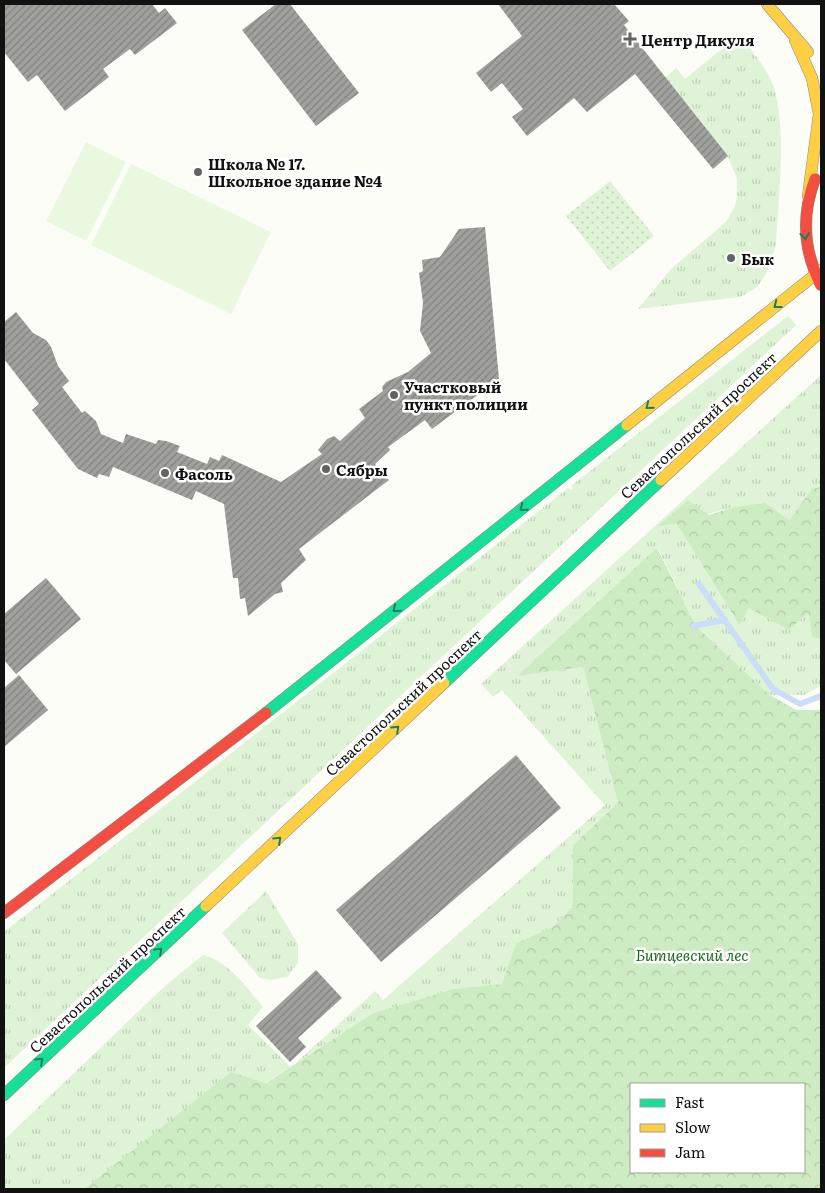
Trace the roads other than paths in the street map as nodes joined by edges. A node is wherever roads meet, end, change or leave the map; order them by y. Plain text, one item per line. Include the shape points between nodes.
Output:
1 (767, 4) edge
2 (795, 40) junction
3 (821, 65) edge
4 (821, 167) edge
5 (808, 196) junction
6 (819, 277) edge
7 (821, 331) edge
8 (4, 913) edge
9 (4, 1095) edge

1 - 2 main road
2 - 3 main road
2 - 5 main road via 812,78 819,114
4 - 5 main road
5 -> 6 main road via 804,222 806,249
6 -> 8 main road via 215,754
9 -> 7 main road, Севастопольский проспект

